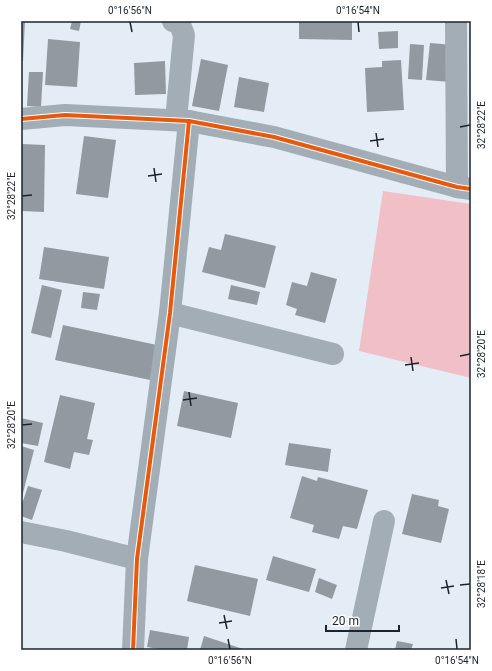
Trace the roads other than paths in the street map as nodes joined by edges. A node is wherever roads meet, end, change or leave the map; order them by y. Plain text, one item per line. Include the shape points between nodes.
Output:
1 (173, 21) edge
2 (456, 21) edge
3 (21, 119) edge
4 (182, 120) junction
5 (464, 188) edge
6 (170, 313) junction
7 (333, 354) dead end
8 (384, 521) dead end
9 (21, 532) edge
10 (137, 560) junction
11 (133, 650) edge
12 (356, 650) edge

1 - 4 street via 179,22 184,35
2 - 5 street
3 - 4 street via 65,115
4 - 5 street via 274,137
4 - 6 street
6 - 7 street
6 - 10 street
8 - 12 street
9 - 10 street
10 - 11 street

